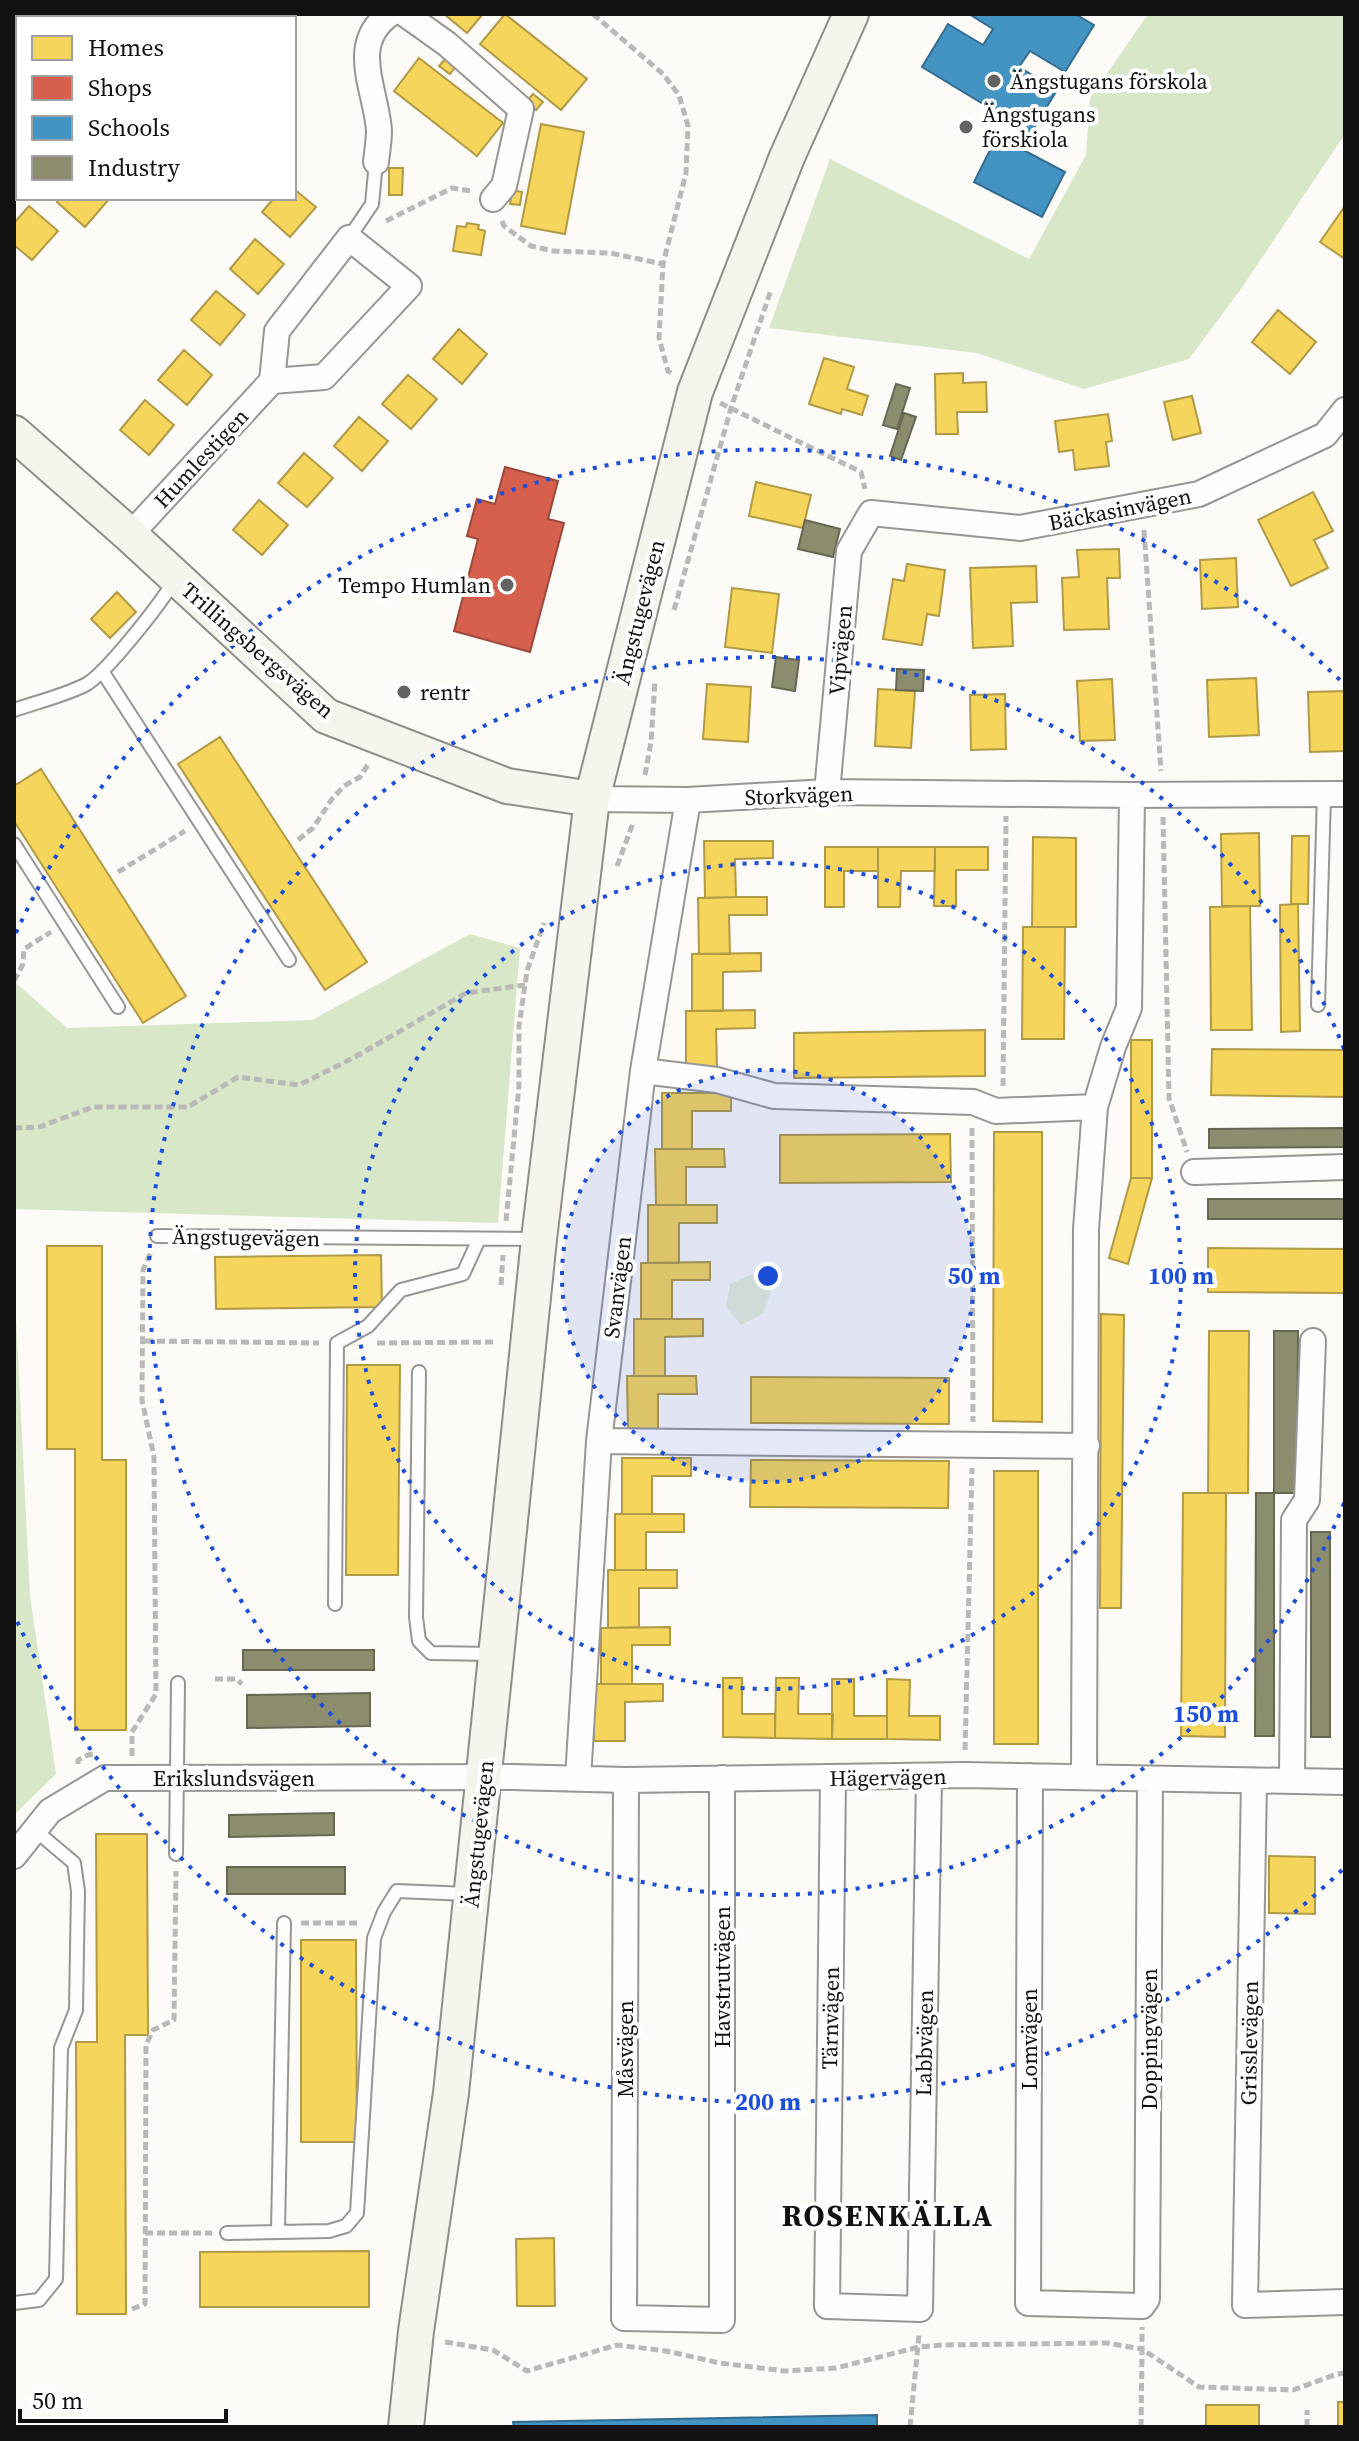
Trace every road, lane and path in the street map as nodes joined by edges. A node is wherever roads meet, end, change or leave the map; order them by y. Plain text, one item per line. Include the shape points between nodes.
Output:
1 (390, 14) edge
2 (405, 14) edge
3 (593, 14) edge
4 (851, 14) edge
5 (376, 162) joint
6 (493, 199) junction
7 (356, 244) junction
8 (663, 264) junction
9 (272, 381) junction
10 (695, 392) junction
11 (1345, 410) edge
12 (14, 433) edge
13 (1142, 505) junction
14 (871, 513) junction
15 (130, 535) junction
16 (175, 578) junction
17 (102, 671) junction
18 (14, 710) edge
19 (370, 763) dead end
20 (827, 792) junction
21 (1007, 794) junction
22 (1334, 794) edge
23 (1132, 795) junction
24 (1163, 795) junction
25 (592, 799) junction
26 (688, 800) junction
27 (200, 822) junction
28 (298, 840) dead end
29 (14, 844) edge
30 (118, 872) dead end
31 (65, 923) junction
32 (289, 960) dead end
33 (14, 981) edge
34 (525, 985) dead end
35 (1318, 1005) dead end
36 (118, 1007) dead end
37 (643, 1071) junction
38 (983, 1106) junction
39 (1095, 1107) junction
40 (14, 1128) edge
41 (1345, 1167) edge
42 (1194, 1172) joint
43 (157, 1236) joint
44 (479, 1239) junction
45 (539, 1239) junction
46 (1313, 1341) dead end
47 (419, 1372) dead end
48 (599, 1441) junction
49 (1087, 1446) junction
50 (335, 1604) dead end
51 (496, 1654) junction
52 (215, 1679) dead end
53 (178, 1683) dead end
54 (242, 1684) dead end
55 (1030, 1776) junction
56 (1084, 1776) junction
57 (484, 1777) junction
58 (929, 1777) junction
59 (132, 1778) junction
60 (177, 1778) junction
61 (578, 1778) junction
62 (722, 1778) junction
63 (833, 1778) junction
64 (1150, 1779) junction
65 (626, 1780) junction
66 (1254, 1781) junction
67 (1292, 1781) junction
68 (1345, 1782) edge
69 (35, 1830) junction
70 (176, 1854) joint
71 (14, 1856) edge
72 (471, 1894) junction
73 (284, 1923) dead end
74 (301, 1923) dead end
75 (380, 1923) junction
76 (278, 2231) junction
77 (145, 2233) junction
78 (227, 2233) dead end
79 (195, 2234) dead end
80 (1147, 2299) joint
81 (1345, 2302) edge
82 (14, 2303) edge
83 (827, 2306) joint
84 (132, 2309) dead end
85 (624, 2318) joint
86 (443, 2342) dead end
87 (919, 2347) junction
88 (1142, 2349) junction
89 (1345, 2373) edge
90 (1307, 2410) dead end
91 (406, 2427) edge
92 (910, 2427) edge
93 (1141, 2427) edge
94 (1307, 2427) edge

1 - 5 street via 371,37 367,60 379,129
2 - 6 street via 521,109 504,186
3 - 8 path via 663,74 679,95 688,126 686,173
4 - 10 street, Ängstugevägen via 787,157
5 - 7 lane via 372,204
6 - 7 path via 452,188 387,220
6 - 8 path via 504,226 531,246
7 - 9 street via 277,331
7 - 9 street via 409,286 324,377
8 - 10 path via 659,338 668,371
9 - 15 street, Humlestigen
10 - 14 path via 861,472
10 - 25 street, Ängstugevägen
11 - 13 street, Bäckasinvägen via 1325,435 1199,494
12 - 15 street, Trillingsbergsvägen
13 - 14 street, Bäckasinvägen via 1020,528
13 - 24 path
14 - 20 street, Vipvägen via 849,551
15 - 16 street, Trillingsbergsvägen
16 - 17 lane
16 - 25 street, Trillingsbergsvägen via 326,716 507,786
17 - 18 lane via 88,684
17 - 27 lane
19 - 28 path
20 - 21 street, Storkvägen
20 - 26 street, Storkvägen
21 - 23 street, Storkvägen
21 - 38 path via 1003,1088
22 - 24 street, Storkvägen
22 - 35 lane
23 - 24 street, Storkvägen
23 - 39 street via 1129,1008
24 - 42 path via 1169,1098
25 - 26 street, Storkvägen
25 - 45 street, Ängstugevägen
26 - 37 street, Svanvägen
27 - 30 path
27 - 32 lane
29 - 31 lane
31 - 33 path via 24,949
31 - 36 lane
34 - 40 path via 466,993 299,1085 238,1077 188,1107 93,1107 39,1127
37 - 38 street via 717,1080 774,1096
37 - 48 street, Svanvägen
38 - 39 street via 996,1111
39 - 49 street via 1086,1229
41 - 42 street
43 - 44 lane, Ängstugevägen
43 - 59 path via 143,1270 142,1400 154,1457 156,1694 132,1732
44 - 45 lane, Ängstugevägen
44 - 50 lane via 463,1274 401,1290 368,1326 337,1343
45 - 51 street, Ängstugevägen
46 - 67 street via 1307,1500 1294,1520
47 - 51 lane via 419,1641 431,1653
48 - 49 street
48 - 61 street, Svanvägen
49 - 56 street
51 - 57 street, Ängstugevägen
52 - 54 path
53 - 60 lane
55 - 56 street, Hägervägen
55 - 58 street, Hägervägen
55 - 80 street, Lomvägen via 1028,2303 1142,2306
56 - 64 street, Hägervägen
57 - 60 street, Erikslundsvägen
57 - 61 street, Hägervägen
57 - 72 street, Ängstugevägen
58 - 63 street, Hägervägen
58 - 83 street, Labbvägen via 920,2309
59 - 60 street, Erikslundsvägen
59 - 69 street, Erikslundsvägen via 105,1778 50,1811
60 - 70 lane
61 - 65 street, Hägervägen
62 - 63 street, Hägervägen
62 - 65 street, Hägervägen
62 - 85 street, Havstrutvägen via 722,2320
63 - 83 street, Tärnvägen
64 - 66 street, Hägervägen
64 - 80 street, Doppingvägen
65 - 85 street, Måsvägen
66 - 67 street, Hägervägen
66 - 81 street, Grisslevägen via 1245,2305
67 - 68 street, Hägervägen
69 - 71 street, Erikslundsvägen
69 - 82 lane via 74,1863 76,2010 61,2048 56,2279 39,2300
70 - 77 path via 174,2020 153,2030 146,2045
72 - 75 lane via 397,1891
72 - 91 street, Ängstugevägen via 451,2093
73 - 76 lane
74 - 75 path
75 - 76 lane via 374,1938 357,2213 346,2226 329,2231
76 - 78 lane
77 - 79 path
77 - 84 path via 145,2304
86 - 87 path via 493,2350 527,2371 617,2345 784,2371 836,2368
87 - 88 path via 1107,2343
87 - 92 path
88 - 89 path via 1199,2387 1293,2390
88 - 93 path
90 - 94 path

